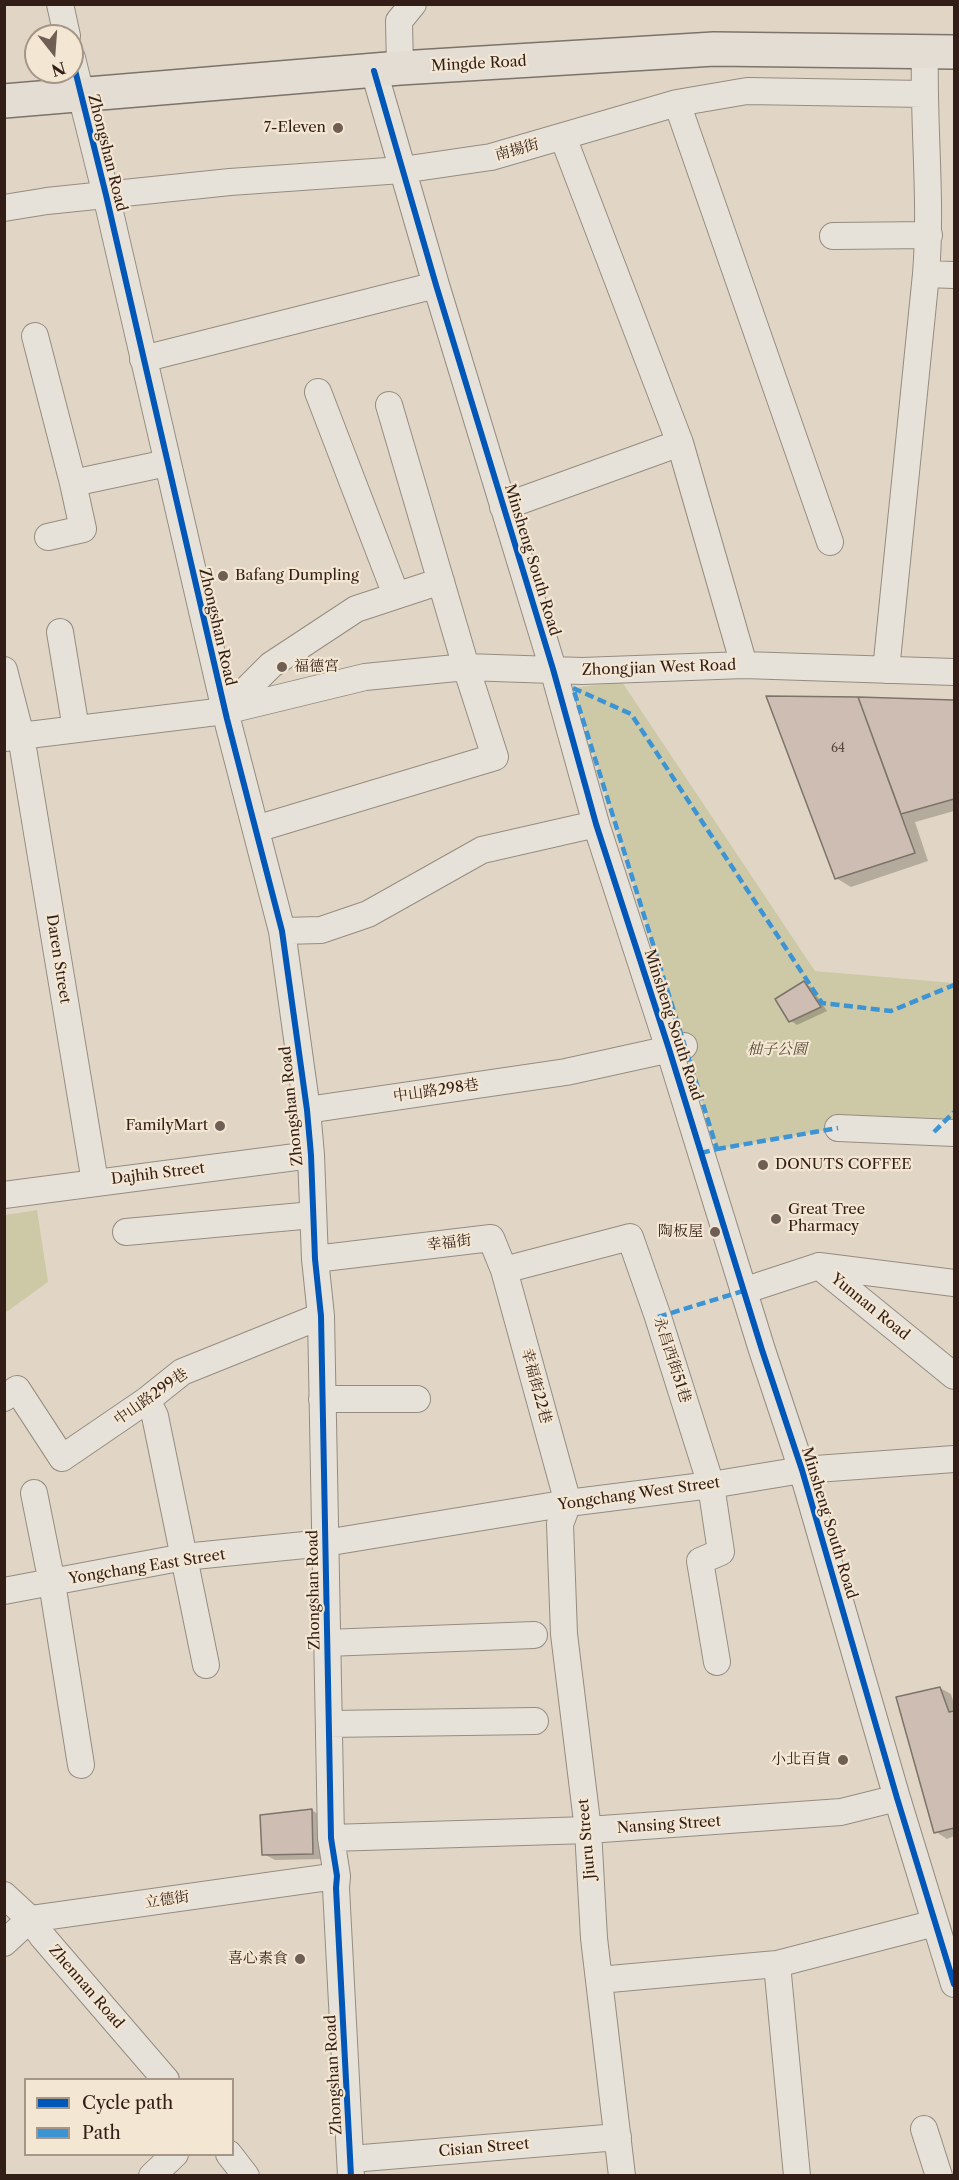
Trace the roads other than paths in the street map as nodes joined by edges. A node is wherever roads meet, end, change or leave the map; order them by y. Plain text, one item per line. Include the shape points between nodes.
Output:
1 (60, 4) edge
2 (413, 4) edge
3 (64, 24) edge
4 (940, 51) edge
5 (387, 70) junction
6 (78, 84) edge
7 (80, 94) junction
8 (924, 94) junction
9 (4, 101) edge
10 (677, 103) junction
11 (563, 137) junction
12 (402, 170) junction
13 (106, 195) junction
14 (4, 208) edge
15 (929, 235) junction
16 (833, 236) dead end
17 (926, 274) junction
18 (954, 275) edge
19 (436, 285) junction
20 (35, 336) dead end
21 (143, 359) junction
22 (318, 392) dead end
23 (389, 405) dead end
24 (680, 443) junction
25 (167, 463) junction
26 (73, 483) junction
27 (502, 507) junction
28 (48, 537) dead end
29 (830, 542) dead end
30 (441, 581) junction
31 (396, 595) junction
32 (60, 632) dead end
33 (744, 665) junction
34 (466, 667) junction
35 (554, 669) junction
36 (4, 670) edge
37 (886, 670) junction
38 (954, 672) edge
39 (225, 711) junction
40 (76, 729) junction
41 (13, 737) edge
42 (596, 824) junction
43 (256, 829) junction
44 (282, 931) junction
45 (676, 1047) junction
46 (307, 1110) junction
47 (838, 1128) dead end
48 (954, 1133) edge
49 (311, 1155) junction
50 (95, 1182) junction
51 (4, 1195) edge
52 (313, 1215) junction
53 (126, 1232) dead end
54 (315, 1259) junction
55 (819, 1266) junction
56 (504, 1270) junction
57 (954, 1282) edge
58 (743, 1291) junction
59 (321, 1316) junction
60 (954, 1376) edge
61 (11, 1393) edge
62 (322, 1399) junction
63 (417, 1399) dead end
64 (147, 1400) junction
65 (954, 1459) edge
66 (802, 1470) junction
67 (711, 1485) junction
68 (34, 1493) dead end
69 (568, 1503) junction
70 (325, 1543) junction
71 (184, 1557) junction
72 (52, 1583) junction
73 (4, 1591) edge
74 (534, 1635) dead end
75 (327, 1643) junction
76 (717, 1662) dead end
77 (206, 1665) dead end
78 (535, 1721) dead end
79 (329, 1724) junction
80 (81, 1765) dead end
81 (897, 1798) junction
82 (588, 1830) junction
83 (331, 1838) junction
84 (337, 1876) junction
85 (4, 1895) edge
86 (30, 1919) junction
87 (935, 1923) junction
88 (4, 1943) edge
89 (777, 1964) junction
90 (599, 1980) junction
91 (954, 1984) edge
92 (165, 2078) edge
93 (924, 2129) dead end
94 (618, 2137) junction
95 (173, 2156) edge
96 (231, 2156) edge
97 (351, 2167) edge
98 (152, 2175) edge
99 (246, 2175) edge
100 (622, 2175) edge
101 (797, 2175) edge
102 (939, 2175) edge

1 - 3 street
2 - 5 street, Minsheng South Road via 399,21
4 - 5 main road, Mingde Road via 714,49
4 - 8 street
5 - 7 main road, Mingde Road
5 - 12 street, Minsheng South Road
6 - 7 street, Zhongshan Road
7 - 9 main road, Mingde Road
7 - 13 street, Zhongshan Road
8 - 10 street, 南揚街 via 747,92
8 - 15 street
10 - 11 street, 南揚街
10 - 29 street
11 - 12 street, 南揚街 via 491,157
11 - 24 street
12 - 13 street, 南揚街
12 - 19 street, Minsheng South Road
13 - 14 street, 南揚街
13 - 21 street, Zhongshan Road
15 - 16 street
15 - 17 street
17 - 18 street
17 - 37 street
19 - 21 street
19 - 27 street, Minsheng South Road
20 - 26 street
21 - 25 street, Zhongshan Road
22 - 31 street
23 - 30 street
24 - 27 street
24 - 33 street
25 - 26 street
25 - 39 street, Zhongshan Road
26 - 28 street via 83,529
27 - 35 street, Minsheng South Road
30 - 31 street
30 - 34 street
31 - 39 street via 356,609 271,665
32 - 40 street
33 - 35 street, Zhongjian West Road
33 - 37 street, Zhongjian West Road
34 - 35 street, Zhongjian West Road
34 - 39 street, Zhongjian West Road via 365,676
34 - 43 street via 495,757
35 - 42 street, Minsheng South Road
36 - 41 street, Daren Street
37 - 38 street, Zhongjian West Road
39 - 40 street, Zhongjian West Road
39 - 43 street, Zhongshan Road
40 - 41 street, Zhongjian West Road
41 - 50 street, Daren Street
42 - 44 street via 482,850 368,914 321,930
42 - 45 street, Minsheng South Road
43 - 44 street, Zhongshan Road
44 - 46 street, Zhongshan Road
45 - 46 street, 中山路298巷 via 566,1072
45 - 58 street, Minsheng South Road
46 - 49 street, Zhongshan Road
47 - 48 street
49 - 50 street, Dajhih Street
49 - 52 street, Zhongshan Road
50 - 51 street, Dajhih Street
52 - 53 street
52 - 54 street, Zhongshan Road
54 - 56 street, 幸福街 via 491,1239
54 - 59 street, Zhongshan Road
55 - 57 street
55 - 58 street, Yunnan Road
55 - 60 street, Yunnan Road
56 - 67 street, 永昌西街51巷 via 630,1237
56 - 69 street, 幸福街22巷
58 - 66 street, Minsheng South Road
59 - 62 street, Zhongshan Road
59 - 64 street, 中山路299巷 via 182,1372
61 - 64 street, 中山路299巷 via 62,1458
62 - 63 street
62 - 70 street, Zhongshan Road
64 - 71 street via 155,1416
65 - 66 street, Yongchang West Street
66 - 67 street, Yongchang West Street
66 - 81 street, Minsheng South Road
67 - 69 street, Yongchang West Street
67 - 76 street, 永昌西街51巷 via 721,1552 700,1561
68 - 72 street
69 - 70 street, Yongchang West Street
69 - 82 street, Jiuru Street via 560,1524 564,1634
70 - 71 street, Yongchang East Street
70 - 75 street, Zhongshan Road
71 - 72 street, Yongchang East Street
71 - 77 street
72 - 73 street, Yongchang East Street
72 - 80 street
74 - 75 street
75 - 79 street, Zhongshan Road
78 - 79 street
79 - 83 street, Zhongshan Road
81 - 82 street, Nansing Street via 841,1812
81 - 87 street, Minsheng South Road
82 - 83 street, Nansing Street
82 - 90 street, Jiuru Street
83 - 84 street, Zhongshan Road
84 - 86 street, 立德街
84 - 97 street, Zhongshan Road
85 - 86 street, Zhennan Road
86 - 88 street
86 - 92 street, Zhennan Road
87 - 89 street
87 - 91 street, Minsheng South Road
89 - 90 street
89 - 101 street
90 - 94 street, Jiuru Street
93 - 102 street
94 - 97 street, Cisian Street
94 - 100 street, Jiuru Street
95 - 98 street
96 - 99 street

